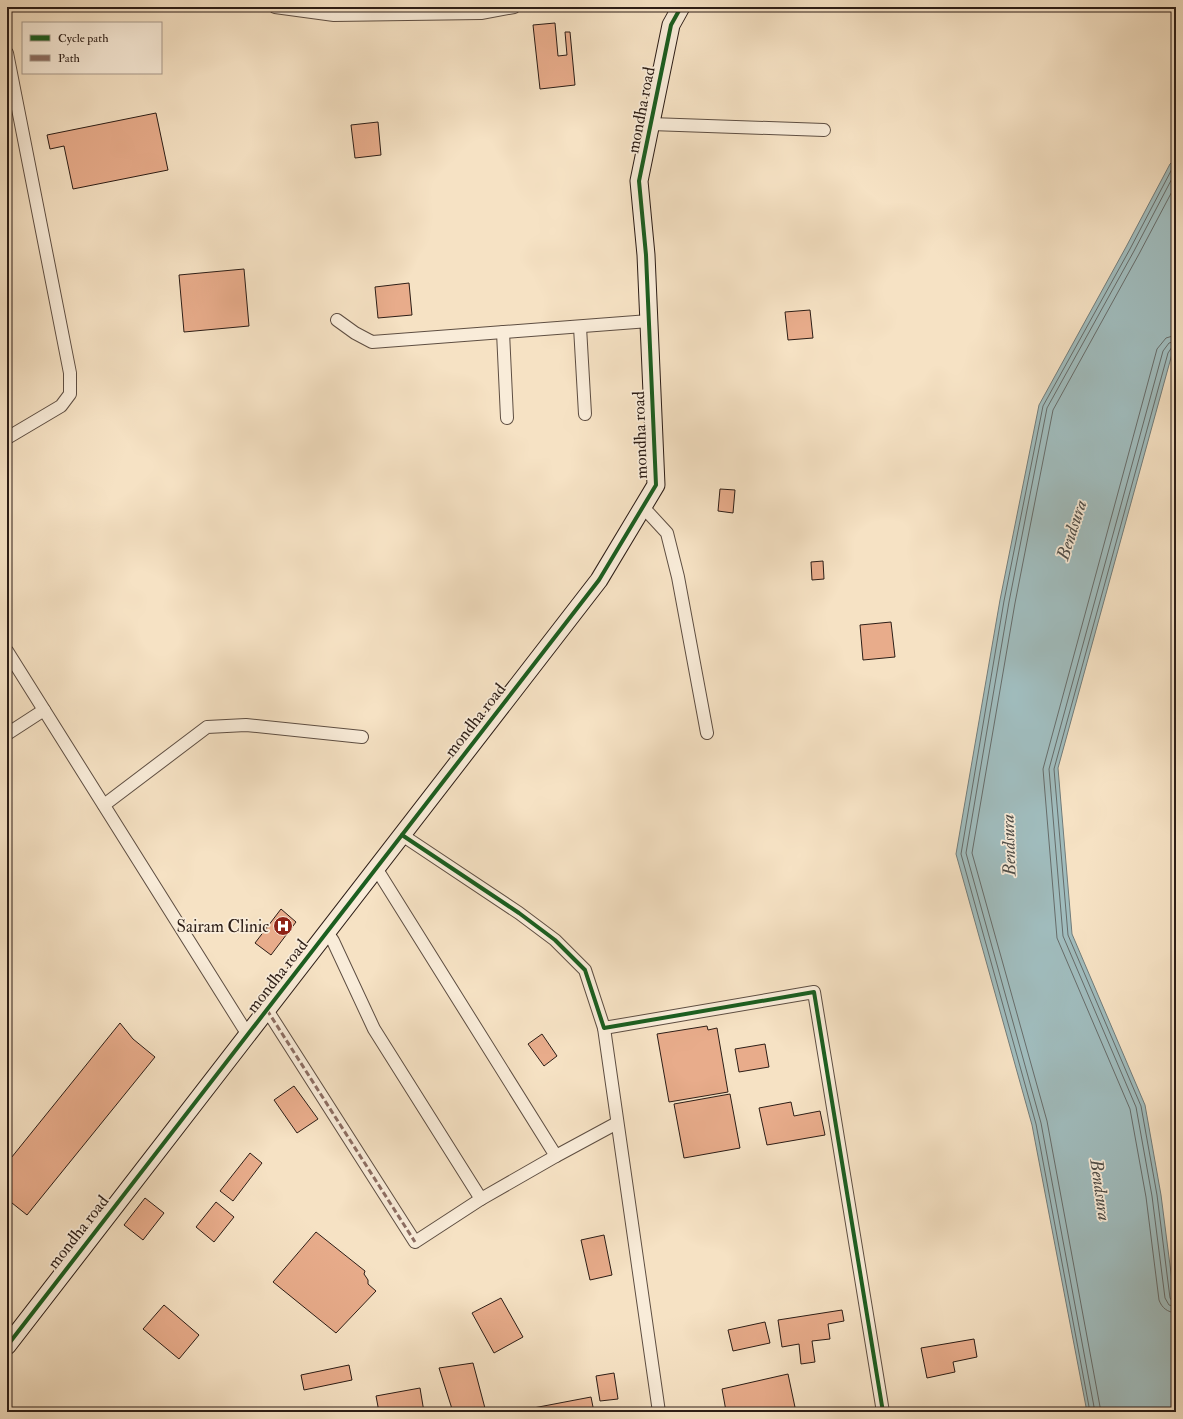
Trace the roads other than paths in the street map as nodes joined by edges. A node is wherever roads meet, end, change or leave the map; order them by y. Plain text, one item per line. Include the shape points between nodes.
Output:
1 (275, 7) edge
2 (514, 7) edge
3 (681, 7) edge
4 (7, 53) edge
5 (651, 124) junction
6 (824, 130) dead end
7 (337, 320) dead end
8 (649, 321) junction
9 (580, 327) junction
10 (503, 332) junction
11 (585, 414) dead end
12 (507, 418) dead end
13 (7, 438) edge
14 (643, 507) junction
15 (7, 651) edge
16 (44, 710) junction
17 (707, 733) dead end
18 (7, 734) edge
19 (362, 737) dead end
20 (104, 805) junction
21 (402, 835) junction
22 (376, 868) junction
23 (327, 932) junction
24 (267, 1010) junction
25 (604, 1028) junction
26 (248, 1035) junction
27 (618, 1123) junction
28 (556, 1156) junction
29 (481, 1199) junction
30 (7, 1346) edge
31 (659, 1412) edge
32 (883, 1412) edge

1 - 2 street via 334,15 481,13
3 - 5 street, mondha road via 671,25
4 - 13 street via 70,373 70,394 61,406
5 - 6 street
5 - 8 street, mondha road via 640,181
7 - 10 street via 372,342
8 - 9 street
8 - 14 street, mondha road via 656,485
9 - 10 street
9 - 11 street
10 - 12 street
14 - 17 street via 667,533 678,577
14 - 21 street, mondha road via 599,580
15 - 16 street
16 - 18 street
16 - 20 street
19 - 20 street via 246,725 207,727
20 - 26 street
21 - 22 street, mondha road
21 - 25 street via 555,940 585,970
22 - 23 street, mondha road
22 - 28 street
23 - 24 street, mondha road
23 - 29 street via 374,1029
24 - 26 street, mondha road
24 - 29 street via 415,1242
25 - 27 street
25 - 32 street via 814,992
26 - 30 street, mondha road
27 - 28 street
27 - 31 street
28 - 29 street

